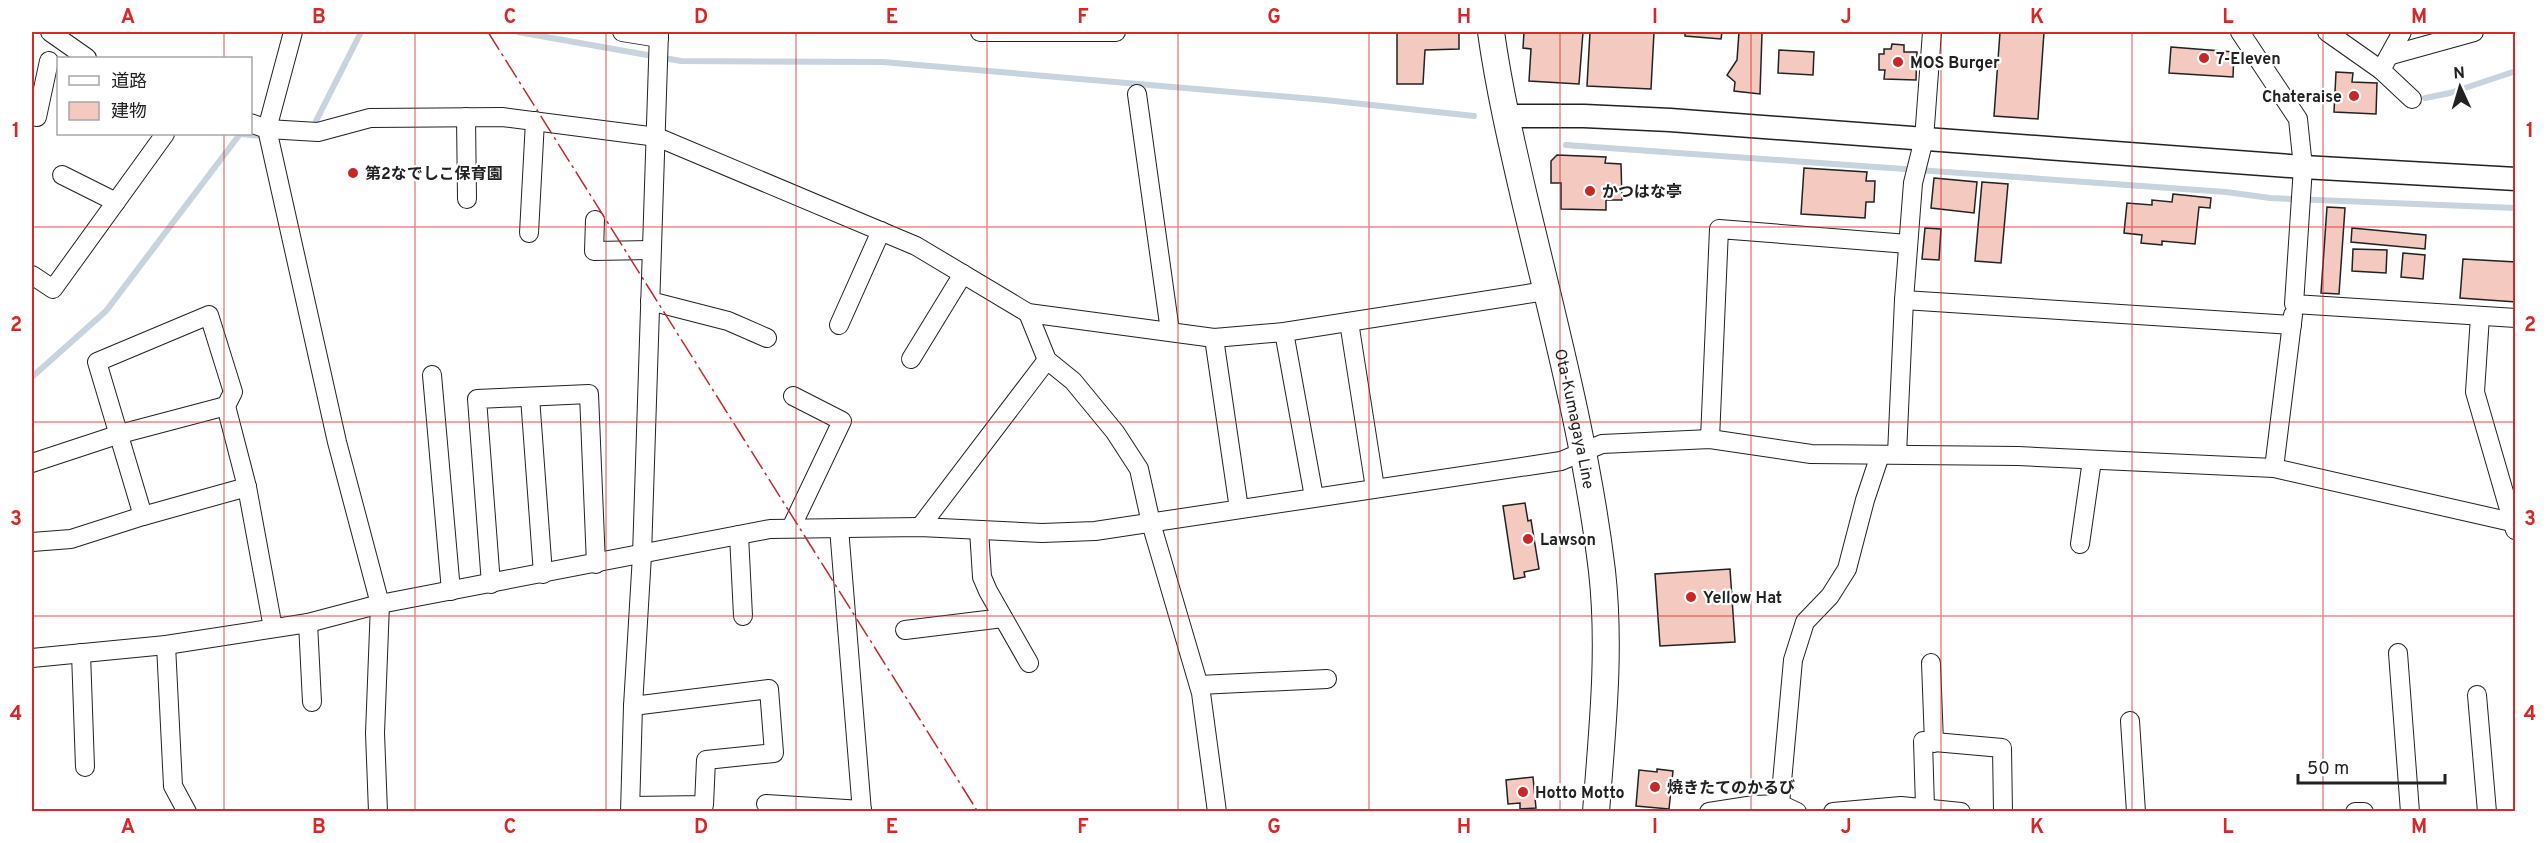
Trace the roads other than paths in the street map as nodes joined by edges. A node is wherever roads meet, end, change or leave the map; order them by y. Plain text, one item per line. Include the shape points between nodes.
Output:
1 (50, 32) edge
2 (293, 32) edge
3 (622, 32) edge
4 (980, 32) edge
5 (1116, 32) edge
6 (1491, 32) edge
7 (1932, 32) edge
8 (2240, 32) edge
9 (2327, 32) edge
10 (2402, 32) edge
11 (2474, 32) edge
12 (659, 38) edge
13 (86, 57) edge
14 (54, 61) edge
15 (2386, 63) junction
16 (32, 66) edge
17 (1137, 94) dead end
18 (2412, 99) dead end
19 (1506, 116) junction
20 (37, 117) dead end
21 (466, 117) junction
22 (535, 121) junction
23 (259, 126) edge
24 (164, 135) edge
25 (657, 137) junction
26 (1924, 139) junction
27 (62, 175) dead end
28 (2303, 176) junction
29 (2516, 179) edge
30 (467, 199) dead end
31 (116, 202) junction
32 (595, 220) dead end
33 (881, 231) junction
34 (529, 233) dead end
35 (1908, 244) junction
36 (651, 250) junction
37 (963, 274) junction
38 (32, 275) edge
39 (1546, 291) junction
40 (1904, 300) junction
41 (650, 301) junction
42 (2294, 304) junction
43 (1028, 313) junction
44 (2480, 316) junction
45 (2516, 318) edge
46 (1349, 322) junction
47 (839, 325) dead end
48 (2292, 325) junction
49 (1170, 331) junction
50 (1284, 332) junction
51 (767, 338) dead end
52 (1214, 338) junction
53 (911, 359) dead end
54 (1047, 360) junction
55 (432, 375) dead end
56 (793, 396) dead end
57 (530, 397) junction
58 (226, 406) junction
59 (120, 434) junction
60 (1710, 440) junction
61 (1582, 453) junction
62 (1889, 454) junction
63 (2092, 460) junction
64 (32, 463) edge
65 (2274, 468) junction
66 (247, 488) junction
67 (1375, 488) junction
68 (1314, 497) junction
69 (1239, 509) junction
70 (143, 516) junction
71 (1151, 522) junction
72 (2515, 526) edge
73 (920, 527) junction
74 (791, 528) junction
75 (839, 528) junction
76 (979, 530) junction
77 (739, 535) junction
78 (32, 543) edge
79 (2080, 544) dead end
80 (642, 555) junction
81 (596, 564) junction
82 (543, 574) junction
83 (491, 584) junction
84 (451, 591) junction
85 (380, 604) junction
86 (743, 616) dead end
87 (1003, 618) junction
88 (308, 623) junction
89 (273, 628) junction
90 (905, 630) dead end
91 (166, 645) junction
92 (81, 653) junction
93 (2398, 653) dead end
94 (32, 658) edge
95 (1029, 663) dead end
96 (1931, 663) dead end
97 (1327, 679) dead end
98 (1199, 684) junction
99 (2477, 695) dead end
100 (312, 702) dead end
101 (633, 705) junction
102 (2130, 721) dead end
103 (1934, 743) junction
104 (85, 767) dead end
105 (766, 804) dead end
106 (1780, 804) junction
107 (1924, 807) junction
108 (630, 809) edge
109 (862, 811) edge
110 (1953, 811) edge
111 (187, 812) edge
112 (378, 812) edge
113 (1217, 812) edge
114 (1596, 812) edge
115 (1709, 812) edge
116 (1797, 812) edge
117 (1833, 812) edge
118 (2004, 812) edge
119 (2136, 812) edge
120 (2355, 812) edge
121 (2364, 812) edge
122 (2410, 812) edge
123 (2487, 812) edge

1 - 13 street
2 - 23 street
3 - 12 street
4 - 5 street
6 - 19 main road, Ota-Kumagaya Line
7 - 26 street
8 - 28 street via 2298,119
9 - 15 street
10 - 15 street
11 - 15 street
12 - 25 street
14 - 16 street
14 - 20 street
15 - 18 street
17 - 49 street
19 - 26 street via 1584,116
19 - 39 main road, Ota-Kumagaya Line
21 - 22 street
21 - 23 street via 370,117 318,132
21 - 30 street
22 - 25 street
22 - 34 street
23 - 85 street
24 - 31 street
25 - 33 street
25 - 36 street
26 - 28 street
26 - 35 street via 1913,183
27 - 31 street
28 - 29 street
28 - 42 street
31 - 38 street via 53,289
32 - 36 street via 594,251
33 - 37 street
33 - 47 street
35 - 40 street
35 - 60 street via 1719,229
36 - 41 street
37 - 43 street
37 - 53 street
39 - 46 street
39 - 61 main road, Ota-Kumagaya Line
40 - 48 street
40 - 62 street
41 - 51 street via 728,321
41 - 80 street
42 - 44 street
42 - 48 street
43 - 49 street
43 - 54 street
44 - 45 street
44 - 72 street via 2475,393
46 - 50 street
46 - 67 street
48 - 65 street
49 - 52 street
50 - 52 street
50 - 68 street
52 - 69 street
54 - 71 street via 1073,381 1139,469
54 - 73 street
55 - 84 street
56 - 74 street via 842,421
57 - 81 street via 589,394
57 - 82 street
57 - 83 street via 477,399
58 - 59 street
58 - 59 street via 233,392 210,315 97,363
58 - 66 street
59 - 64 street
59 - 70 street
60 - 61 street via 1602,444
60 - 62 street via 1811,454
61 - 67 street via 1561,461
61 - 114 main road, Ota-Kumagaya Line via 1602,572 1606,634
62 - 63 street
62 - 106 street via 1864,500 1847,569 1830,596 1805,622 1793,660
63 - 65 street
63 - 79 street
65 - 72 street
66 - 70 street
66 - 89 street
67 - 68 street
68 - 69 street
69 - 71 street
70 - 78 street via 71,539
71 - 76 street via 1095,531
71 - 98 street
73 - 75 street
73 - 76 street
74 - 75 street
74 - 77 street
75 - 109 street
76 - 87 street via 982,577
77 - 80 street
77 - 86 street
80 - 81 street
80 - 101 street
81 - 82 street
82 - 83 street
83 - 84 street
84 - 85 street
85 - 88 street
85 - 112 street via 375,733
87 - 90 street
87 - 95 street
88 - 89 street
88 - 100 street
89 - 91 street
91 - 92 street
91 - 111 street via 173,786
92 - 94 street
92 - 104 street
93 - 122 street
96 - 103 street
97 - 98 street
98 - 113 street
99 - 123 street
101 - 108 street
101 - 108 street via 769,688 774,753 706,760 704,805
102 - 119 street
103 - 107 street via 1923,741
103 - 118 street via 2002,748
105 - 109 street
106 - 115 street
106 - 116 street
107 - 110 street
107 - 117 street
120 - 121 street

